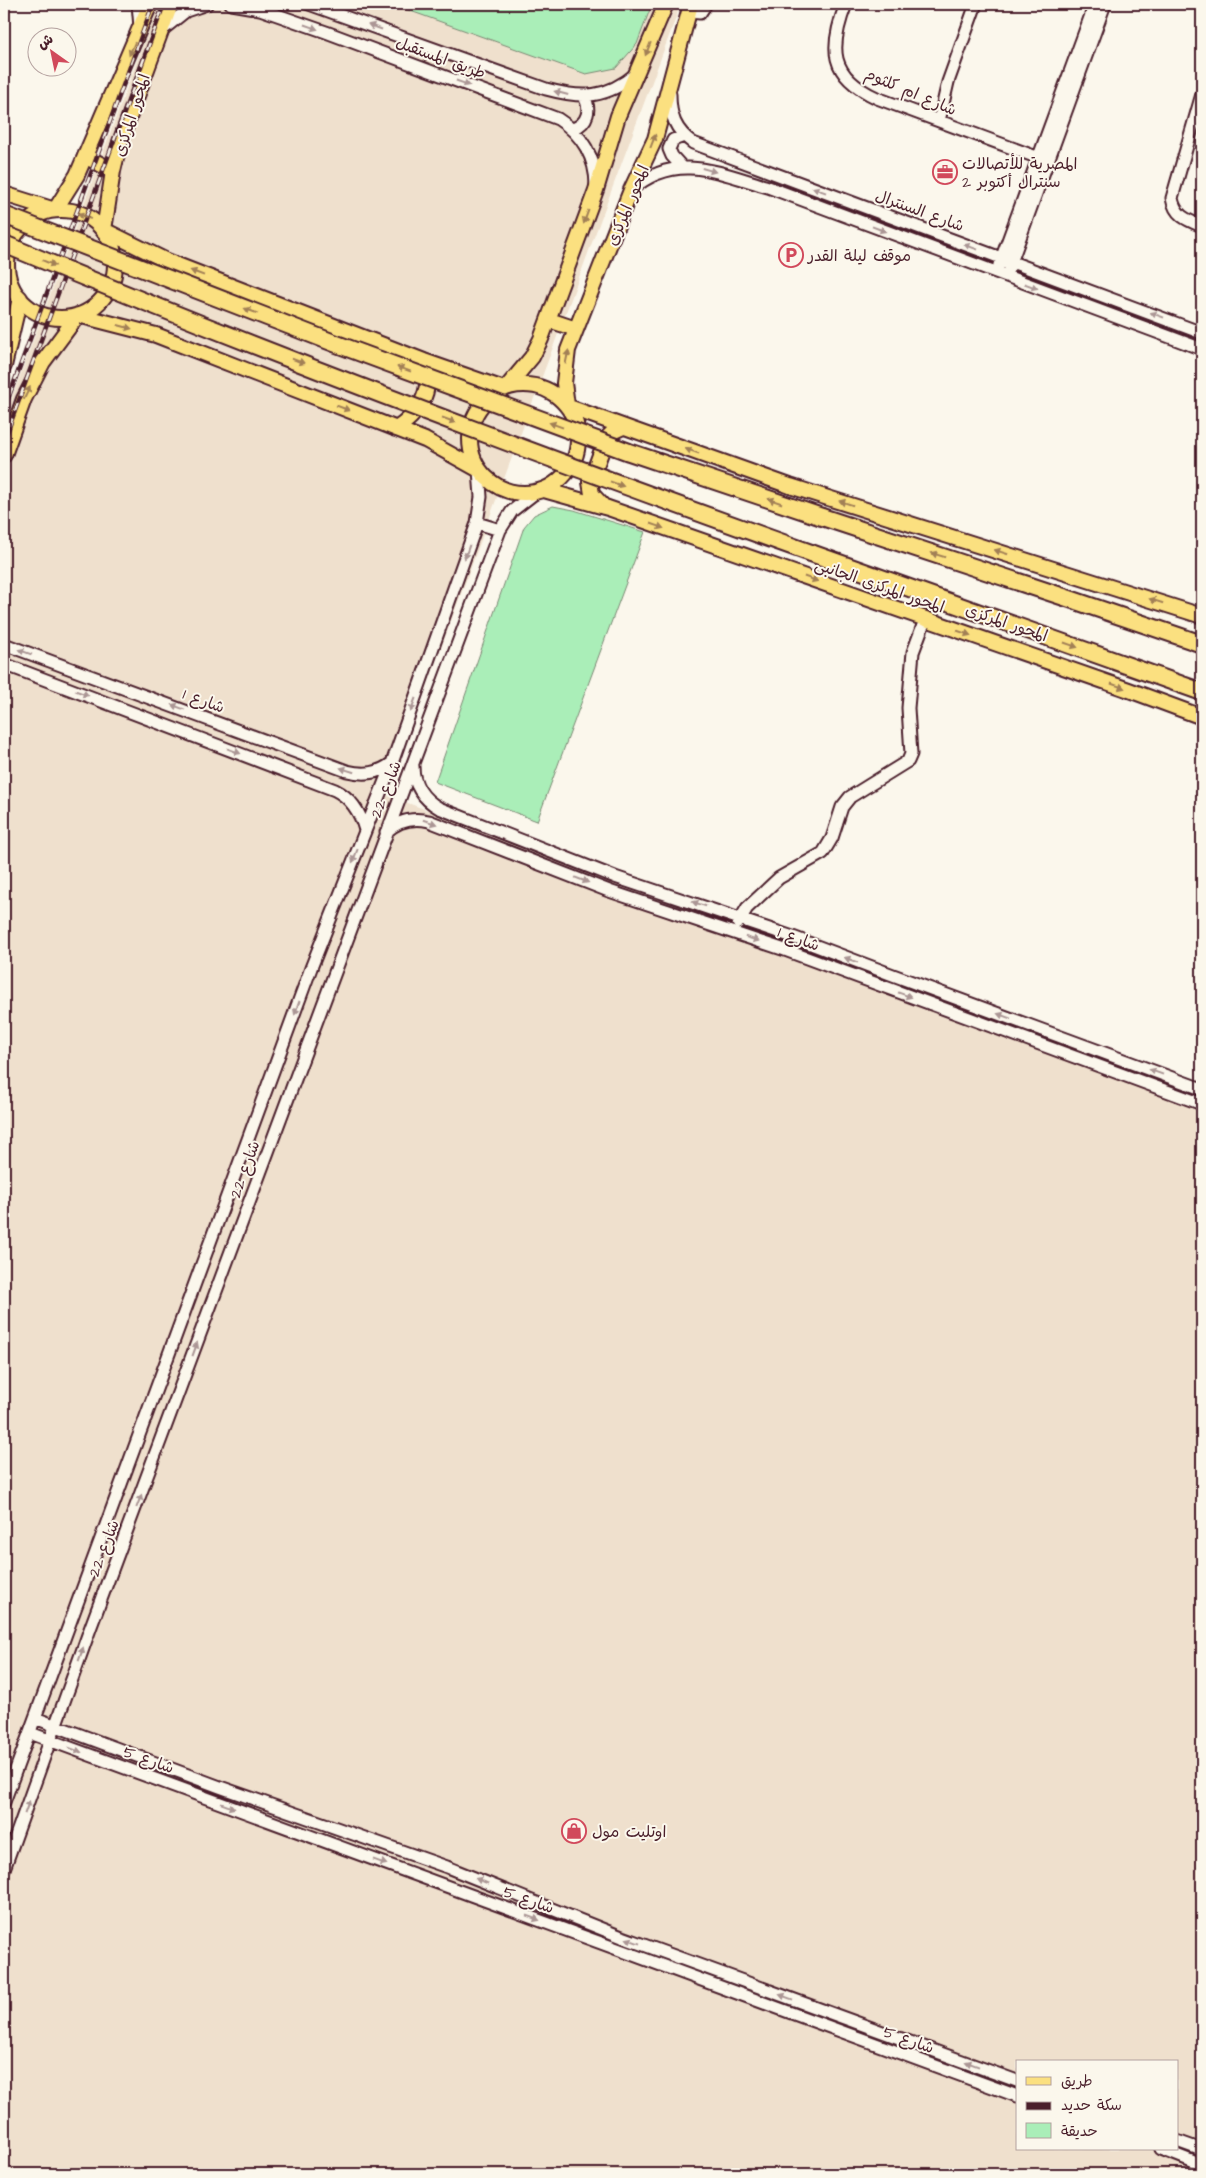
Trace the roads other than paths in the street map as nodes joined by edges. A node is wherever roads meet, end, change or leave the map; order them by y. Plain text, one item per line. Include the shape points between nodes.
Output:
1 (138, 4) edge
2 (150, 4) edge
3 (171, 4) edge
4 (207, 4) edge
5 (231, 4) edge
6 (309, 4) edge
7 (666, 4) edge
8 (706, 4) edge
9 (846, 4) edge
10 (976, 4) edge
11 (1095, 4) edge
12 (1105, 4) edge
13 (689, 8) edge
14 (140, 31) junction
15 (160, 32) junction
16 (638, 71) junction
17 (670, 81) junction
18 (1202, 94) edge
19 (583, 95) junction
20 (939, 121) junction
21 (573, 129) junction
22 (684, 136) junction
23 (85, 156) junction
24 (1039, 158) junction
25 (682, 167) junction
26 (113, 170) junction
27 (596, 190) junction
28 (631, 190) junction
29 (4, 194) edge
30 (55, 210) junction
31 (4, 215) edge
32 (1202, 226) edge
33 (104, 230) junction
34 (4, 244) edge
35 (1006, 260) junction
36 (1001, 275) junction
37 (4, 283) edge
38 (20, 298) junction
39 (78, 315) junction
40 (549, 320) junction
41 (576, 329) junction
42 (1202, 333) edge
43 (1202, 349) edge
44 (424, 360) junction
45 (4, 366) edge
46 (505, 388) junction
47 (568, 406) junction
48 (623, 427) junction
49 (396, 428) junction
50 (4, 455) edge
51 (479, 470) junction
52 (540, 491) junction
53 (604, 507) junction
54 (477, 524) junction
55 (500, 530) junction
56 (1202, 616) edge
57 (926, 620) junction
58 (4, 644) edge
59 (1202, 644) edge
60 (4, 664) edge
61 (1202, 692) edge
62 (198, 715) junction
63 (1202, 717) edge
64 (190, 734) junction
65 (392, 763) junction
66 (413, 763) junction
67 (365, 830) junction
68 (386, 832) junction
69 (740, 918) junction
70 (735, 933) junction
71 (268, 1086) junction
72 (1202, 1089) edge
73 (290, 1094) junction
74 (1202, 1104) edge
75 (146, 1418) junction
76 (167, 1426) junction
77 (35, 1718) junction
78 (56, 1725) junction
79 (30, 1733) junction
80 (51, 1741) junction
81 (4, 1802) edge
82 (4, 1869) edge
83 (814, 2007) junction
84 (809, 2020) junction
85 (1016, 2081) edge
86 (1016, 2096) edge
87 (1178, 2141) edge
88 (1164, 2150) edge
89 (1202, 2150) edge
90 (1202, 2165) edge

1 - 14 street
2 - 14 main road, المحور المركزى
3 - 15 main road, المحور المركزى
4 - 15 street via 186,11
5 -> 21 street, طريق المستقبل via 260,9 523,104
19 -> 6 street, طريق المستقبل via 572,96 546,89
7 -> 16 main road, المحور المركزى
8 - 13 street via 700,13
9 - 20 street, شارع ام كلثوم via 835,38 841,69 850,82 877,98
10 - 20 street via 948,82
11 - 24 street
12 - 35 street
13 - 17 main road, المحور المركزى
14 -> 23 main road, المحور المركزى
15 - 26 main road, المحور المركزى
16 - 19 street, طريق المستقبل via 616,87
16 - 27 main road, المحور المركزى via 612,132
17 - 22 street via 670,111
28 -> 17 main road, المحور المركزى via 655,139
18 - 32 street via 1172,198 1178,214
19 - 21 street via 588,113 581,125
20 - 24 street, شارع ام كلثوم
21 - 27 street, طريق المستقبل via 589,152
22 - 25 street via 673,140 669,149
35 -> 22 street, شارع السنترال via 706,148
23 - 26 main road
23 - 30 main road, المحور المركزى
24 - 35 street
25 - 28 street, شارع السنترال via 656,174
25 -> 36 street, شارع السنترال via 701,168 768,187
26 - 33 main road, المحور المركزى
27 -> 40 main road, المحور المركزى
28 - 41 main road, المحور المركزى
29 - 30 main road
33 -> 30 main road via 82,214
30 - 38 main road via 30,220 20,229 10,248 10,279
59 -> 31 highway, bridge via 619,448 334,343
33 - 39 main road via 115,254 113,281 98,303
44 -> 33 main road via 167,261
34 -> 61 highway, المحور المركزى, bridge via 588,474
35 - 36 street
42 -> 35 street, شارع السنترال
36 -> 43 street, شارع السنترال
37 - 38 main road
38 - 39 main road via 46,316 67,318
38 - 45 main road
39 -> 49 main road via 156,335
50 -> 39 main road via 21,407 40,370
40 - 41 main road
40 - 46 main road, المحور المركزى via 532,356
47 -> 41 main road, المحور المركزى via 564,394 564,372
44 - 46 main road
44 - 49 main road via 427,387 423,400 416,412
46 - 47 main road via 525,385 544,388
46 - 51 main road via 482,404 473,419 470,445
47 - 48 main road
47 - 52 main road via 578,435 576,454 568,472
48 - 53 main road via 606,438 590,482 592,494
56 -> 48 main road via 790,486
49 - 51 main road
51 - 52 main road via 500,488 517,493
51 - 54 street, شارع 22 via 481,497
52 - 53 main road, المحور المركزى الجانبى
52 - 55 street, شارع 22 via 517,506
53 -> 57 main road, المحور المركزى الجانبى
54 - 55 street
54 -> 65 street, شارع 22
55 - 66 street, شارع 22
57 -> 63 main road, المحور المركزى الجانبى
57 - 69 street via 913,652 908,761 850,797 842,807 832,838 822,853 779,878
62 -> 58 street, شارع 1
60 -> 64 street
62 - 64 street
65 -> 62 street, شارع 1 via 369,773 347,771
64 -> 67 street via 343,794 354,806
65 - 67 street, شارع 22
66 - 68 street, شارع 22
69 -> 66 street, شارع 1 via 615,877 438,808 419,790
67 -> 71 street, شارع 22
68 -> 70 street, شارع 1 via 406,820 429,821 609,891
68 - 73 street, شارع 22
69 - 70 street
72 -> 69 street, شارع 1
70 -> 74 street, شارع 1
71 - 73 street
71 - 75 street, شارع 22
76 -> 73 street, شارع 22
75 - 76 street
75 - 77 street, شارع 22
78 -> 76 street, شارع 22
77 - 78 street, شارع 5
77 - 79 street, شارع 22
78 - 80 street, شارع 22
83 -> 78 street, شارع 5 via 622,1937 447,1867
79 - 80 street, شارع 5
79 - 81 street, شارع 22
82 -> 80 street, شارع 22
80 -> 84 street, شارع 5
83 - 84 street
85 -> 83 street, شارع 5
84 - 86 street, شارع 5
87 - 89 street
88 - 90 street

